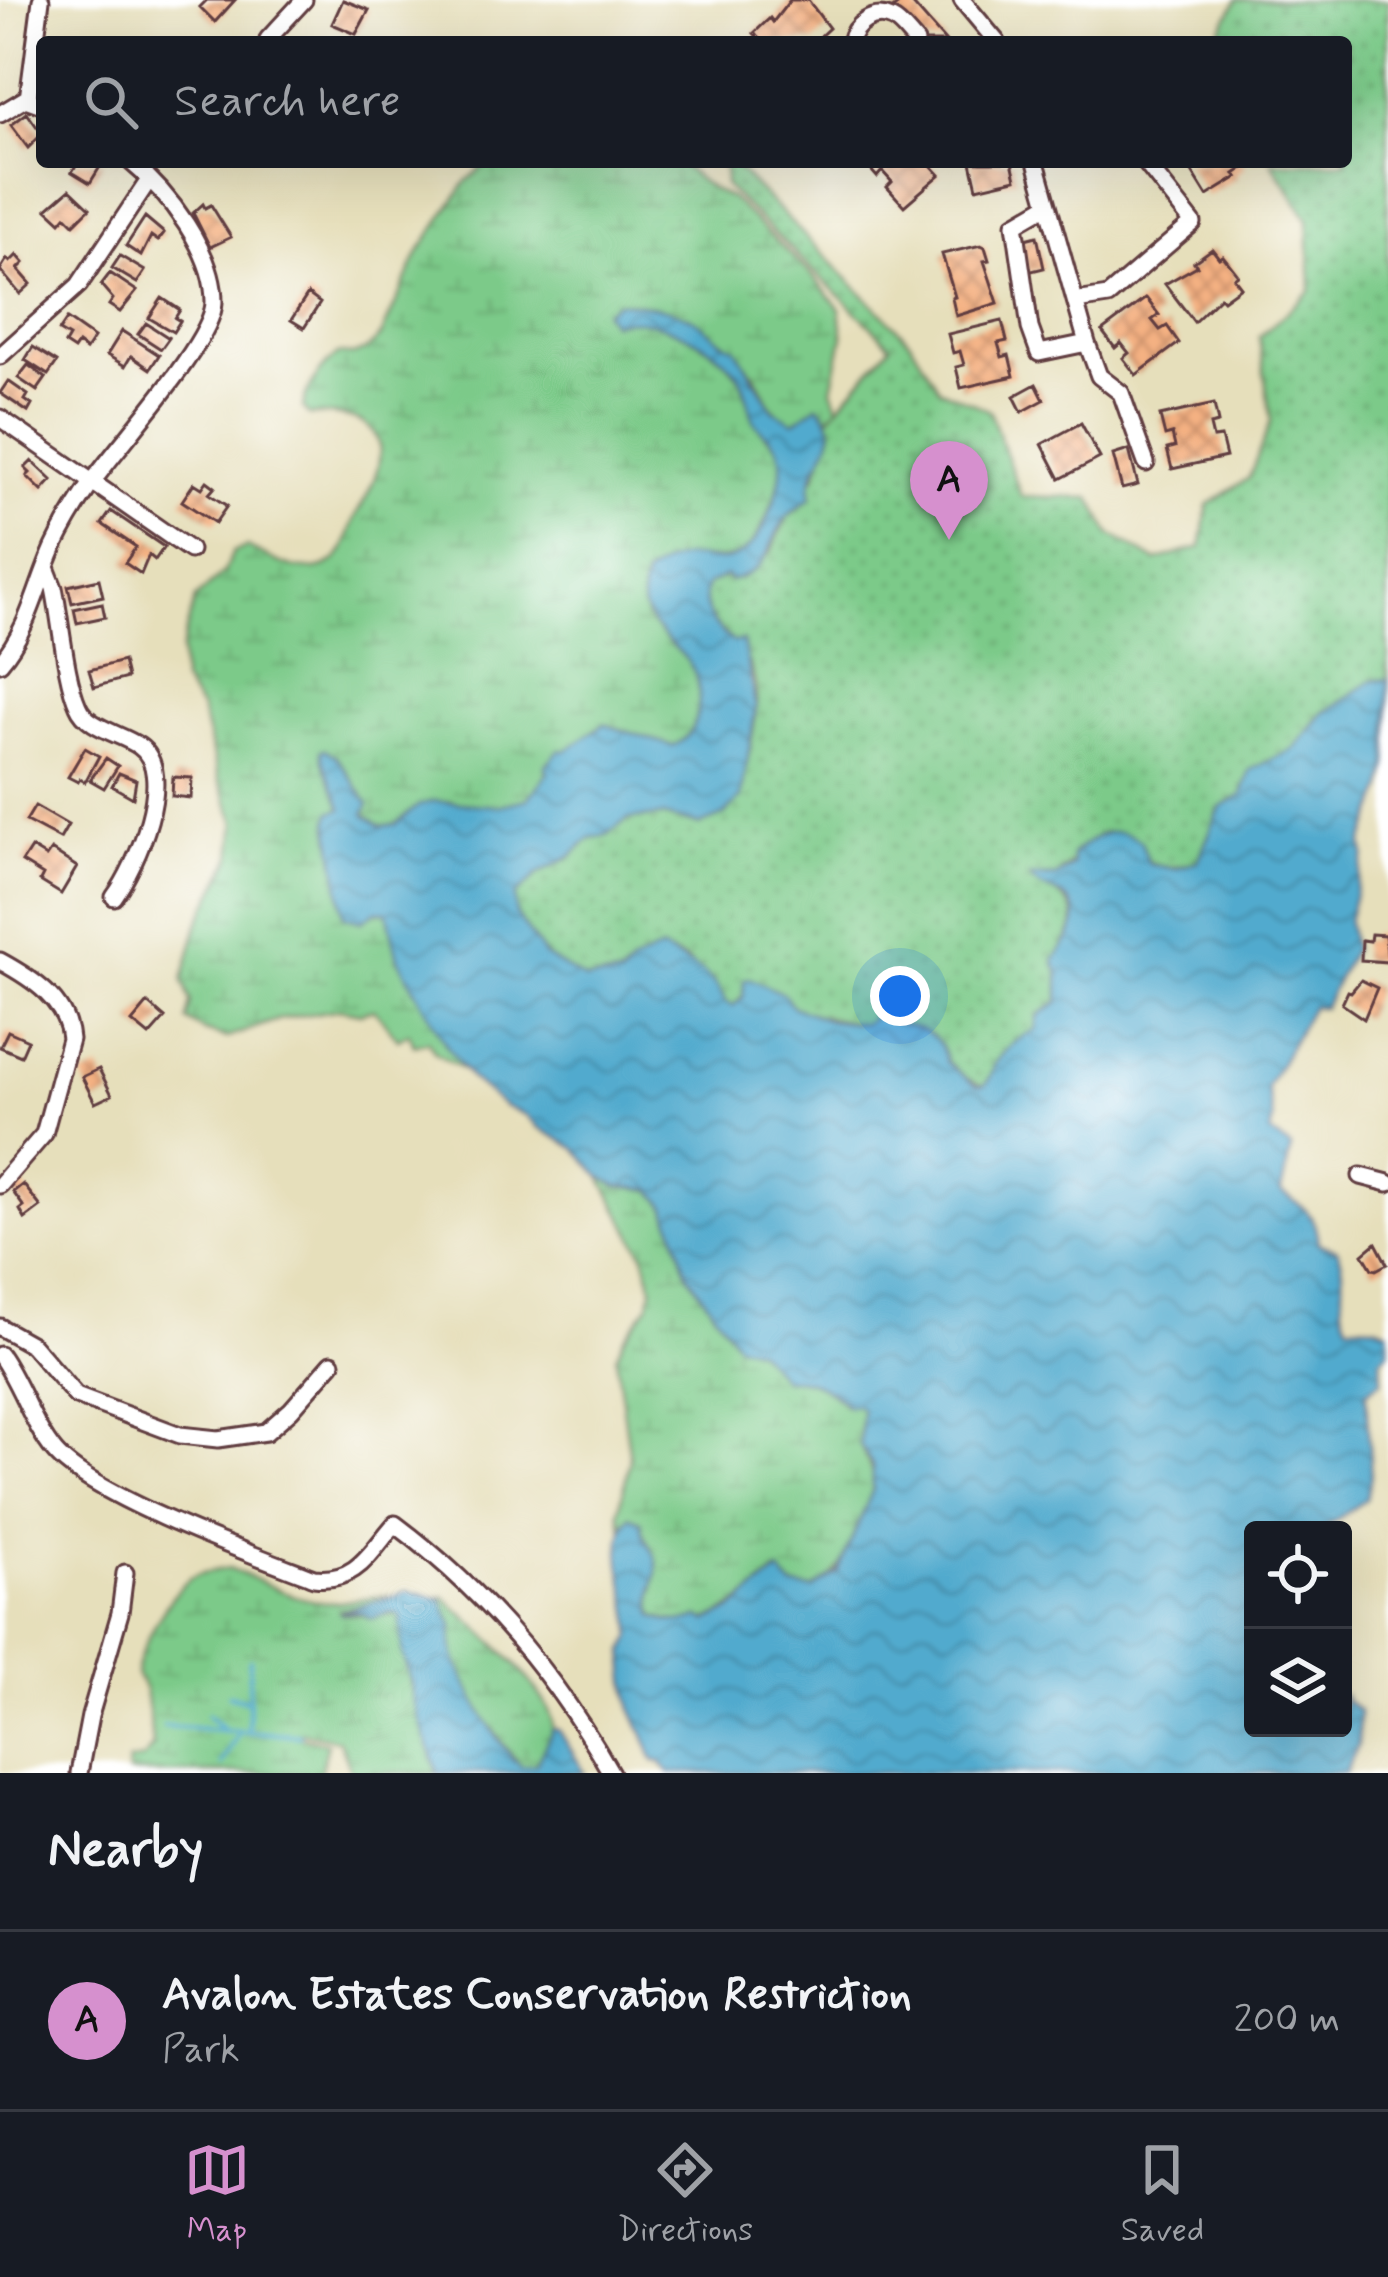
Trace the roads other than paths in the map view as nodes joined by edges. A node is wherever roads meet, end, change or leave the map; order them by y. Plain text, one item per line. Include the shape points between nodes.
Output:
1 (41, 0) edge
2 (304, 0) edge
3 (962, 0) edge
4 (39, 36) edge
5 (271, 36) edge
6 (851, 36) edge
7 (910, 36) edge
8 (992, 36) edge
9 (35, 102) edge
10 (0, 114) edge
11 (137, 168) edge
12 (1037, 168) edge
13 (1150, 168) edge
14 (149, 180) junction
15 (1046, 206) junction
16 (1076, 301) junction
17 (1087, 343) junction
18 (0, 356) edge
19 (0, 418) edge
20 (1146, 463) dead end
21 (92, 481) junction
22 (190, 550) dead end
23 (46, 570) junction
24 (0, 663) edge
25 (114, 897) dead end
26 (0, 962) edge
27 (1360, 1176) dead end
28 (1388, 1183) edge
29 (0, 1185) edge
30 (0, 1327) edge
31 (0, 1355) edge
32 (332, 1363) dead end
33 (125, 1573) dead end
34 (79, 1773) edge
35 (611, 1773) edge

1 - 4 street
2 - 5 street
3 - 8 street
6 - 7 street via 863,21 881,17
9 - 10 street
11 - 14 street
12 - 15 street
13 - 16 street via 1193,223 1108,296
14 - 18 street via 79,285
14 - 21 street via 200,253 213,312
15 - 16 street
15 - 17 street via 1015,224 1030,328 1039,353
16 - 17 street
17 - 20 street via 1099,376 1121,393
19 - 21 street
21 - 22 street
21 - 23 street
23 - 24 street
23 - 25 street via 78,707 140,746 156,769 143,838
26 - 29 street via 35,982 69,1026 44,1135
27 - 28 street
30 - 32 street via 32,1345 76,1396 180,1436 266,1432
31 - 35 street via 76,1471 287,1568 332,1580 361,1566 394,1524 521,1639
33 - 34 street

